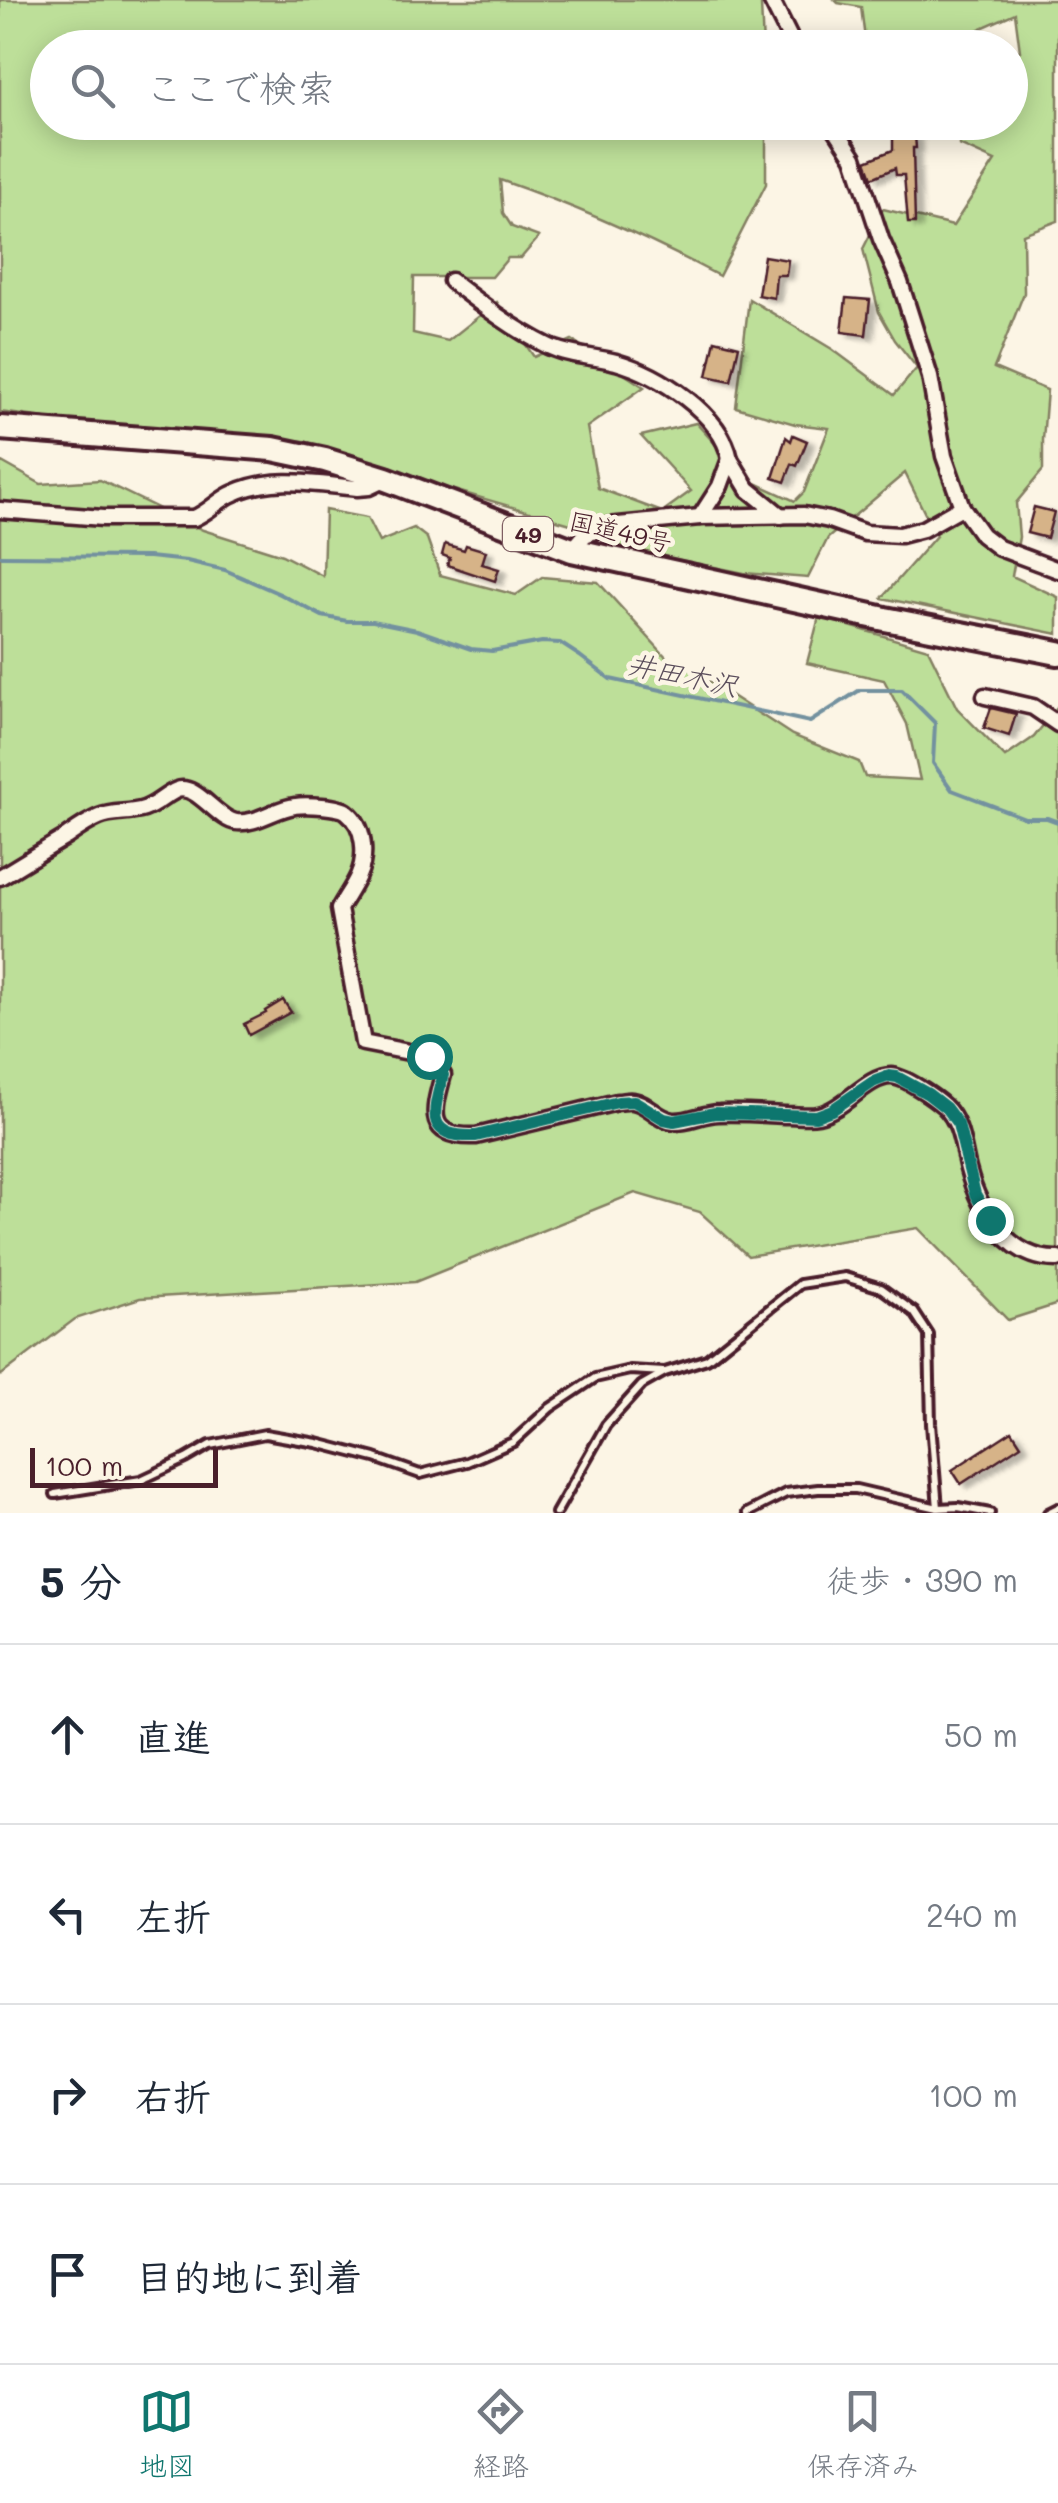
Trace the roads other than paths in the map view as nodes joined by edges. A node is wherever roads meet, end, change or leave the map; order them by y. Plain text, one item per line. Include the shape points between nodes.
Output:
1 (772, 0) edge
2 (786, 30) edge
3 (842, 140) edge
4 (451, 281) dead end
5 (0, 428) edge
6 (730, 459) junction
7 (386, 478) junction
8 (962, 506) junction
9 (0, 510) edge
10 (781, 516) junction
11 (700, 517) junction
12 (572, 550) junction
13 (1058, 570) edge
14 (1058, 653) edge
15 (985, 696) dead end
16 (1058, 724) edge
17 (0, 878) edge
18 (1058, 1259) edge
19 (666, 1372) junction
20 (56, 1494) dead end
21 (938, 1508) junction
22 (1058, 1508) edge
23 (556, 1513) edge
24 (747, 1513) edge
25 (990, 1513) edge
26 (1048, 1513) edge

1 - 2 street
3 - 8 street via 900,282
4 - 6 street via 550,347 616,362 667,384 702,412
5 - 7 highway, 国道49号 / 49 via 273,449
6 - 10 street via 748,489
6 - 11 street
7 - 9 street via 357,488 268,482 227,496 194,518
7 - 12 highway, 国道49号 / 49
8 - 10 street via 900,536
8 - 13 street via 1000,548
10 - 11 street
11 - 12 street via 608,526 585,535
12 - 14 highway, 国道49号 / 49
15 - 16 street via 1034,708
17 - 18 street via 97,818 156,805 177,790 191,791 236,822 297,805 343,808 364,844 358,877 339,909 363,1042 429,1056 443,1075 434,1111 447,1133 476,1136 634,1101 674,1121 715,1113 816,1116 873,1082 897,1077 928,1094 958,1124 975,1194 990,1220 1022,1250
19 - 20 lane via 630,1370 595,1378 513,1442 420,1474 317,1442 265,1434 210,1445 141,1480
19 - 21 lane via 707,1358 800,1284 846,1277 880,1288 914,1312 929,1334
19 - 23 lane via 642,1385 606,1425
21 - 24 lane via 856,1489 818,1489 786,1493
21 - 25 lane
22 - 26 lane

